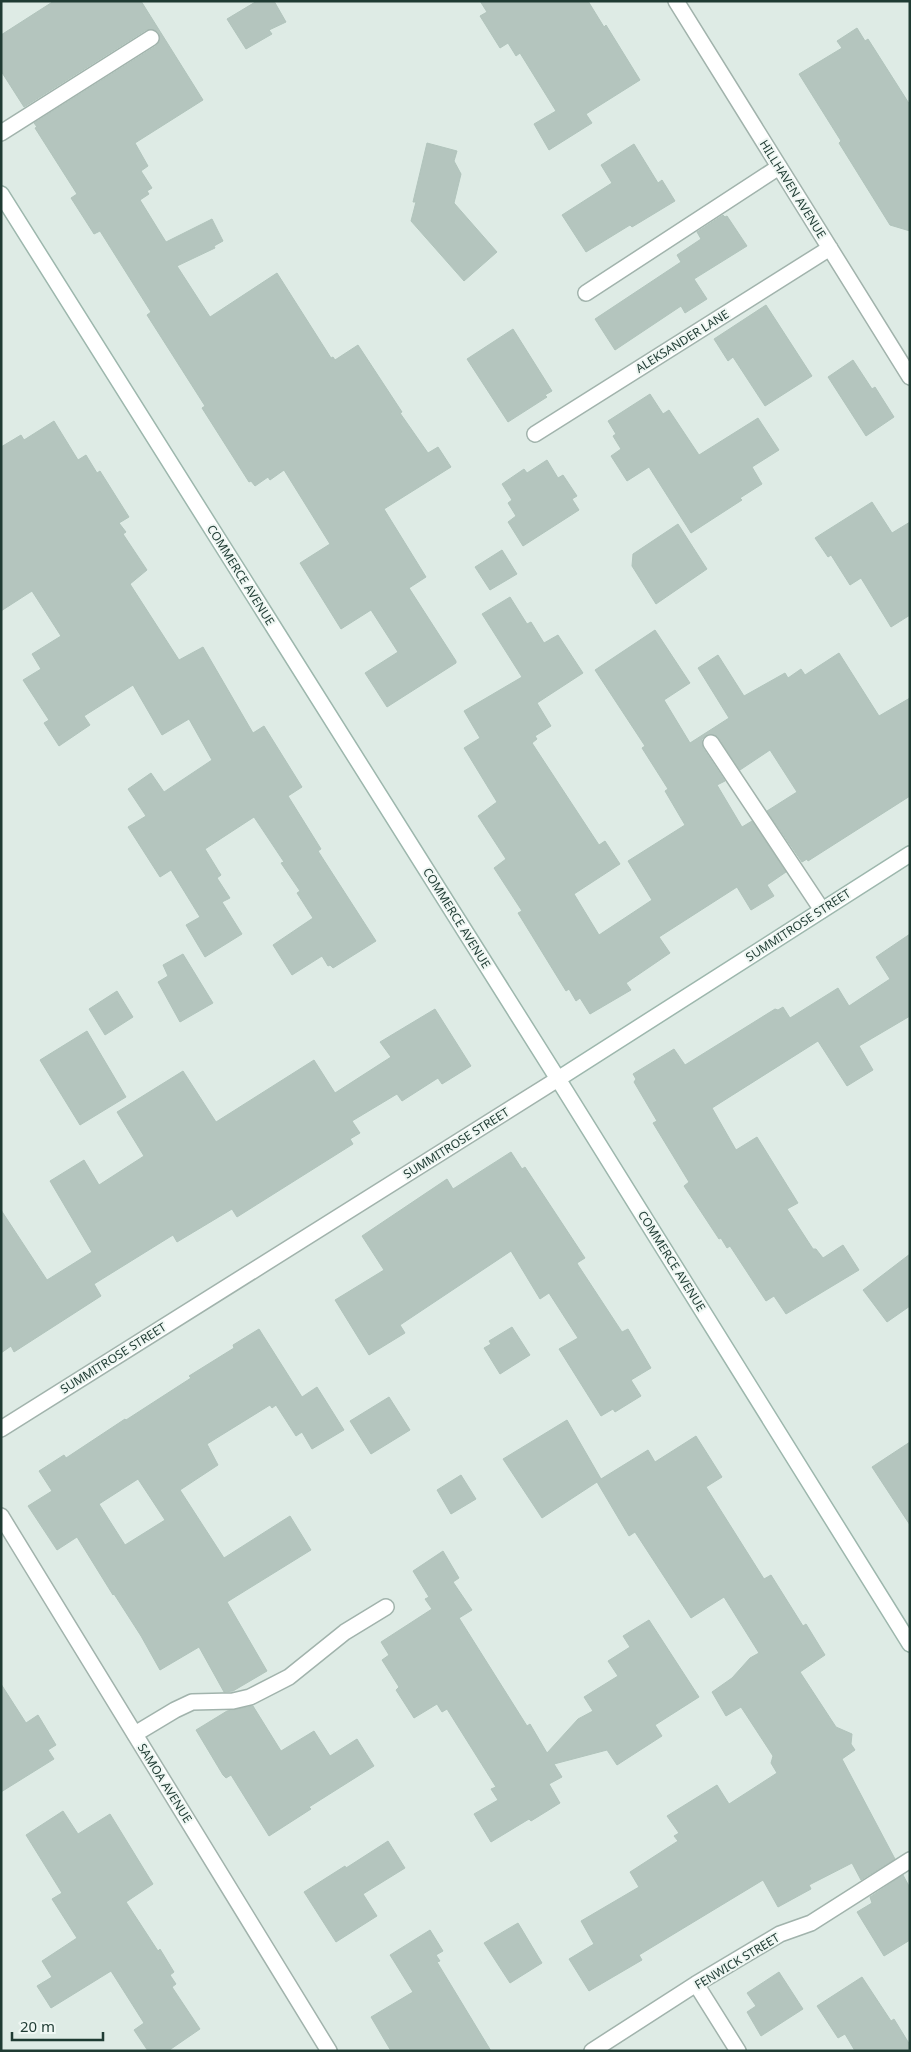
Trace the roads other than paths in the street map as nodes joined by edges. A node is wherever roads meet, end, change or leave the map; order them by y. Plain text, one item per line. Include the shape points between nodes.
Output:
1 (676, 1) edge
2 (151, 38) dead end
3 (1, 133) edge
4 (779, 167) junction
5 (1, 194) edge
6 (830, 248) junction
7 (586, 292) dead end
8 (910, 377) edge
9 (535, 434) dead end
10 (710, 743) dead end
11 (910, 854) edge
12 (822, 910) junction
13 (558, 1079) junction
14 (1, 1428) edge
15 (1, 1516) edge
16 (386, 1607) dead end
17 (910, 1644) edge
18 (136, 1734) junction
19 (910, 1860) edge
20 (696, 1984) junction
21 (330, 2051) edge
22 (592, 2051) edge
23 (738, 2051) edge

1 - 4 street, HILLHAVEN AVENUE
2 - 3 street
4 - 6 street, HILLHAVEN AVENUE
4 - 7 street
5 - 13 street, COMMERCE AVENUE
6 - 8 street, HILLHAVEN AVENUE
6 - 9 street, ALEKSANDER LANE
10 - 12 street
11 - 12 street, SUMMITROSE STREET
12 - 13 street, SUMMITROSE STREET
13 - 14 street, SUMMITROSE STREET
13 - 17 street, COMMERCE AVENUE
15 - 18 street, SAMOA AVENUE
16 - 18 street via 345,1632 282,1681 233,1701 192,1702
18 - 21 street, SAMOA AVENUE
19 - 20 street, FENWICK STREET via 811,1923 780,1934
20 - 22 street, FENWICK STREET
20 - 23 street

